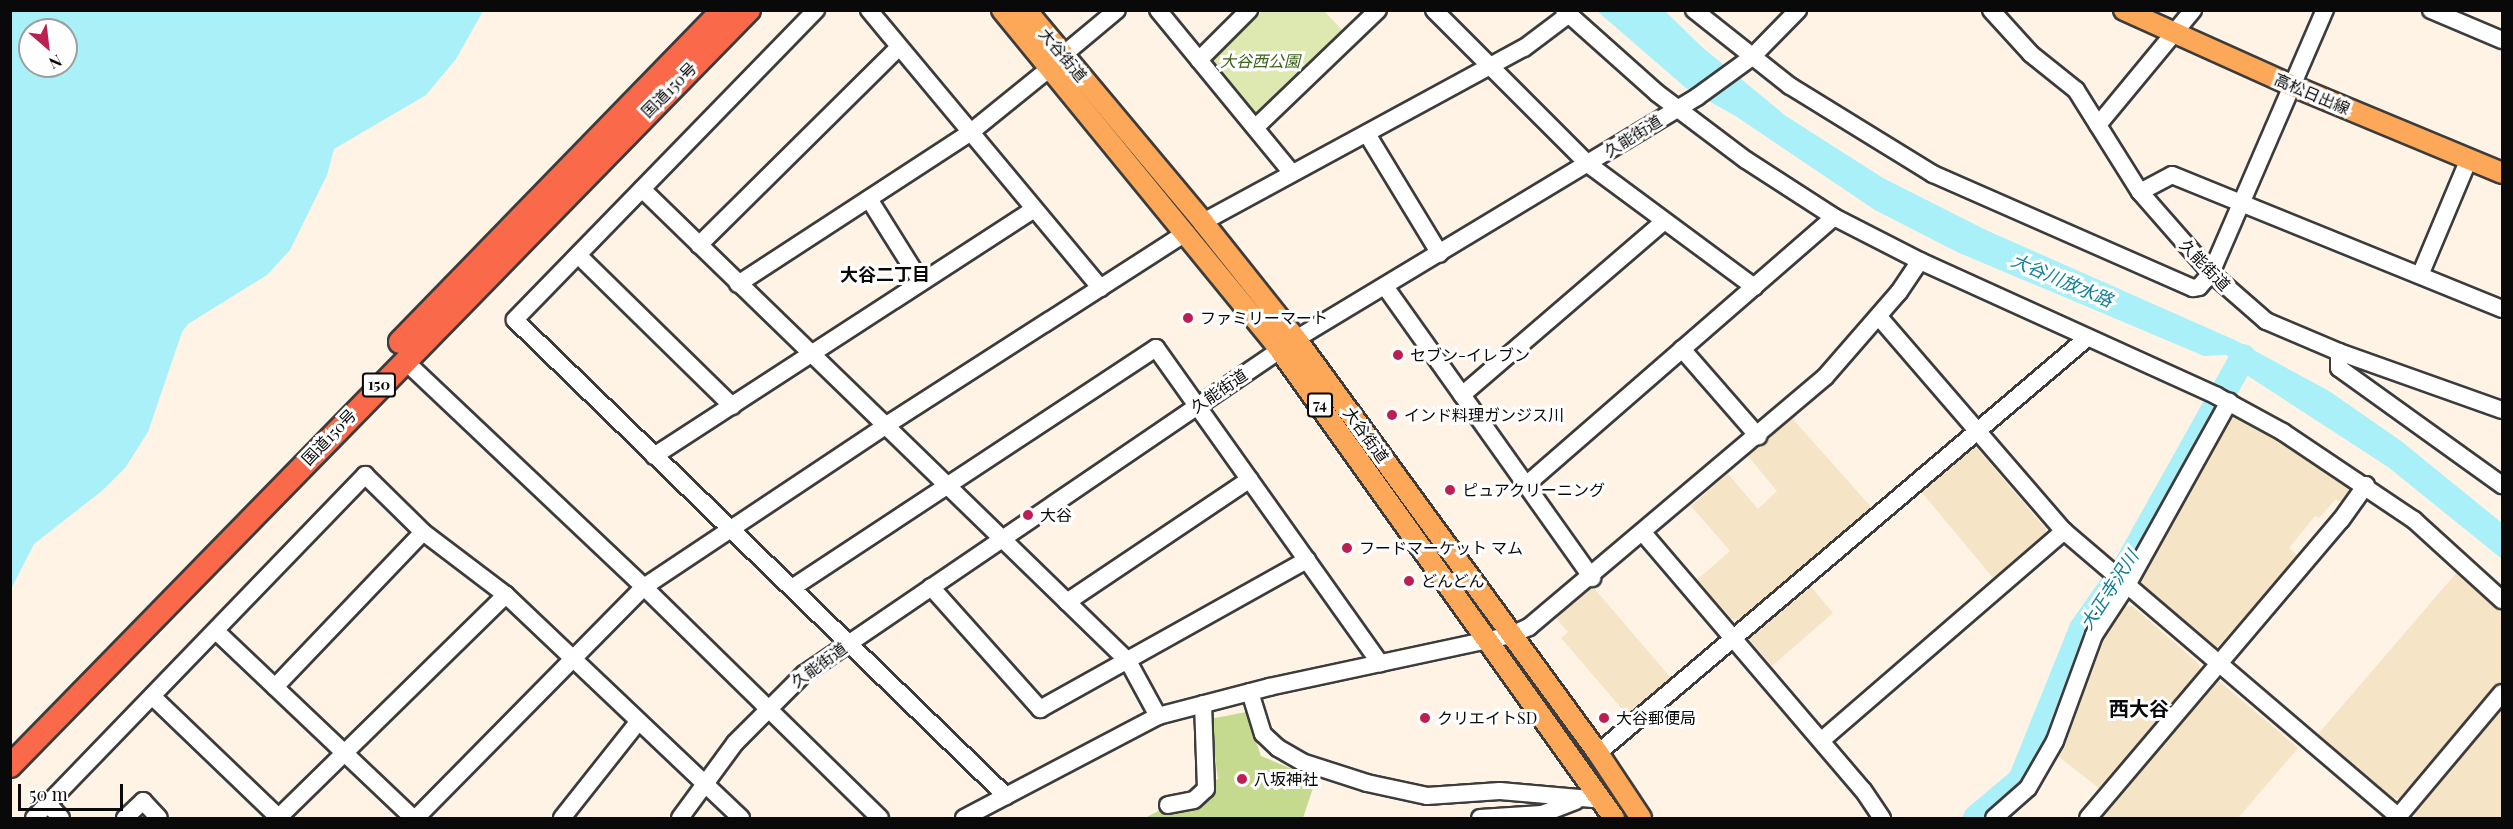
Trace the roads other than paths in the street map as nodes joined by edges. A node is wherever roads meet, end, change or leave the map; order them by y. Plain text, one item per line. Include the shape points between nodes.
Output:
1 (723, 10) edge
2 (749, 10) edge
3 (816, 10) edge
4 (869, 10) edge
5 (1002, 10) edge
6 (1026, 10) edge
7 (1117, 10) edge
8 (1158, 10) edge
9 (1249, 10) edge
10 (1378, 10) edge
11 (1434, 10) edge
12 (1694, 10) edge
13 (1798, 10) edge
14 (1991, 10) edge
15 (2124, 10) edge
16 (2193, 10) edge
17 (2325, 10) edge
18 (2436, 12) edge
19 (1566, 13) edge
20 (2173, 31) junction
21 (2502, 40) edge
22 (899, 47) junction
23 (1752, 57) junction
24 (1199, 60) junction
25 (1057, 62) junction
26 (1490, 67) junction
27 (2293, 86) junction
28 (1678, 108) junction
29 (2098, 125) junction
30 (1256, 127) junction
31 (971, 132) junction
32 (1367, 134) junction
33 (2469, 159) junction
34 (1588, 164) junction
35 (1292, 173) junction
36 (2502, 173) edge
37 (642, 189) junction
38 (2140, 192) junction
39 (868, 199) junction
40 (2241, 204) junction
41 (1034, 209) junction
42 (1834, 217) junction
43 (1203, 222) junction
44 (1664, 222) junction
45 (1186, 233) junction
46 (699, 245) junction
47 (1440, 254) junction
48 (578, 255) junction
49 (1920, 261) junction
50 (2211, 273) junction
51 (2421, 273) junction
52 (921, 282) junction
53 (738, 284) junction
54 (1754, 287) junction
55 (1101, 288) junction
56 (1386, 288) junction
57 (2502, 309) edge
58 (1879, 317) junction
59 (2087, 338) junction
60 (1288, 344) junction
61 (1682, 350) junction
62 (2339, 352) junction
63 (810, 354) junction
64 (404, 360) junction
65 (2502, 391) edge
66 (1462, 395) junction
67 (2224, 399) junction
68 (1198, 405) junction
69 (732, 406) junction
70 (2499, 409) edge
71 (885, 426) junction
72 (1976, 429) junction
73 (1758, 436) junction
74 (654, 456) junction
75 (1250, 479) junction
76 (1526, 485) junction
77 (2366, 485) junction
78 (2502, 485) edge
79 (947, 486) junction
80 (729, 529) junction
81 (2064, 531) junction
82 (423, 532) junction
83 (1644, 534) junction
84 (1004, 538) junction
85 (1307, 560) junction
86 (1592, 578) junction
87 (2120, 580) junction
88 (644, 587) junction
89 (931, 587) junction
90 (792, 588) junction
91 (506, 595) junction
92 (2502, 600) edge
93 (1067, 602) junction
94 (216, 631) junction
95 (1511, 635) junction
96 (1734, 636) junction
97 (1488, 639) junction
98 (850, 643) junction
99 (571, 657) junction
100 (1128, 661) junction
101 (1380, 663) junction
102 (2218, 666) junction
103 (275, 687) junction
104 (1250, 692) junction
105 (2502, 693) edge
106 (153, 697) junction
107 (1203, 704) junction
108 (767, 707) junction
109 (1158, 716) junction
110 (638, 722) junction
111 (1822, 740) junction
112 (344, 753) junction
113 (1598, 753) junction
114 (11, 758) edge
115 (705, 784) junction
116 (1006, 796) junction
117 (1576, 800) junction
118 (1602, 800) junction
119 (48, 804) junction
120 (1168, 805) dead end
121 (278, 818) edge
122 (2398, 818) edge
123 (33, 819) edge
124 (61, 819) edge
125 (125, 819) edge
126 (159, 819) edge
127 (414, 819) edge
128 (562, 819) edge
129 (680, 819) edge
130 (741, 819) edge
131 (880, 819) edge
132 (964, 819) edge
133 (1480, 819) edge
134 (1614, 819) edge
135 (1641, 819) edge
136 (1882, 819) edge
137 (1994, 819) edge
138 (2088, 819) edge

1 - 114 highway, 国道150号 / 150
2 - 64 highway, 国道150号 / 150
3 - 37 street
4 - 22 street
5 - 25 main road, 大谷街道 / 74
6 - 25 main road, 大谷街道 / 74
7 - 25 street
8 - 24 street
9 - 24 street
10 - 30 street
11 - 26 street
12 - 23 street
13 - 23 street, 久能街道
14 - 29 street, 久能街道 via 2031,54 2076,90
15 - 20 main road, 高松日出線
16 - 20 street
17 - 27 street
18 - 21 street
19 - 26 street via 1539,38
19 - 28 street via 1614,58
20 - 27 main road, 高松日出線
20 - 29 street
22 - 31 street
22 - 46 street
23 - 28 street, 久能街道
23 - 50 street via 1847,124 1965,190 2187,286 2199,287
24 - 30 street
25 - 31 street
25 - 43 main road, 大谷街道 / 74
25 - 45 main road, 大谷街道 / 74
26 - 32 street
26 - 34 street
27 - 33 main road, 高松日出線
27 - 40 street
28 - 34 street, 久能街道
28 - 42 street via 1746,160
29 - 38 street, 久能街道
30 - 35 street
31 - 39 street
31 - 41 street
32 - 35 street
32 - 47 street
33 - 36 main road, 高松日出線
33 - 51 street
34 - 44 street
34 - 47 street, 久能街道
35 - 43 street
37 - 46 street
37 - 48 street
38 - 40 street via 2172,175
38 - 50 street, 久能街道
39 - 52 street
39 - 53 street
40 - 50 street
40 - 51 street
41 - 52 street
41 - 55 street
42 - 49 street
42 - 54 street
43 - 60 main road, 大谷街道 / 74
44 - 54 street
44 - 66 street
45 - 55 street
45 - 60 main road, 大谷街道 / 74
46 - 53 street
47 - 56 street, 久能街道
48 - 69 street
48 - 74 street via 515,320
49 - 58 street
49 - 59 street
50 - 62 street, 久能街道 via 2266,321
51 - 57 street
52 - 63 street
53 - 63 street
54 - 61 street
55 - 71 street
56 - 60 street, 久能街道
56 - 66 street
58 - 72 street
58 - 73 street via 1825,377
59 - 67 street
59 - 72 street
60 - 68 street, 久能街道
60 - 95 main road, 大谷街道 / 74
60 - 97 main road, 大谷街道 / 74
61 - 73 street
61 - 76 street
62 - 70 street, 久能街道
62 - 78 street via 2339,368
63 - 69 street
63 - 71 street
64 - 88 street
64 - 114 highway, 国道150号 / 150
65 - 70 street
66 - 76 street
67 - 77 street
67 - 87 street
68 - 75 street
68 - 79 street via 1156,348
68 - 84 street, 久能街道
69 - 74 street
71 - 79 street
71 - 80 street
72 - 81 street
72 - 96 street
73 - 83 street
74 - 80 street
75 - 85 street
75 - 93 street
76 - 86 street
77 - 92 street via 2477,573
77 - 102 street
79 - 84 street
79 - 90 street
80 - 88 street
80 - 90 street
81 - 87 street
81 - 111 street
82 - 91 street
82 - 94 street via 365,475
82 - 103 street
83 - 86 street
83 - 96 street
84 - 89 street, 久能街道
84 - 93 street
85 - 100 street
85 - 101 street
86 - 95 street via 1529,627
87 - 102 street
87 - 137 street via 2094,635 2055,741 2028,788
88 - 99 street
88 - 108 street
89 - 98 street, 久能街道
89 - 100 street via 1040,709
90 - 98 street
91 - 99 street
91 - 112 street
93 - 100 street
94 - 103 street
94 - 106 street
95 - 97 street
95 - 113 main road, 大谷街道 / 74
96 - 111 street
96 - 113 street
97 - 101 street
97 - 118 main road, 大谷街道 / 74
98 - 108 street, 久能街道 via 804,674
98 - 116 street
99 - 110 street
99 - 127 street
100 - 109 street
101 - 104 street
102 - 122 street
102 - 138 street
103 - 112 street
104 - 107 street
104 - 117 street via 1253,713 1263,734 1302,762 1367,783 1427,796 1500,791
105 - 122 street
106 - 119 street
106 - 121 street
107 - 109 street
107 - 120 street via 1206,789 1194,800
108 - 115 street, 久能街道
108 - 131 street
109 - 116 street
110 - 115 street
110 - 128 street
111 - 136 street
112 - 121 street
112 - 127 street
113 - 135 main road, 大谷街道 / 74
115 - 129 street, 久能街道
115 - 130 street
116 - 132 street
117 - 118 street
117 - 133 street via 1542,814
118 - 134 main road, 大谷街道 / 74
119 - 123 street
119 - 124 street
125 - 126 street via 143,801

